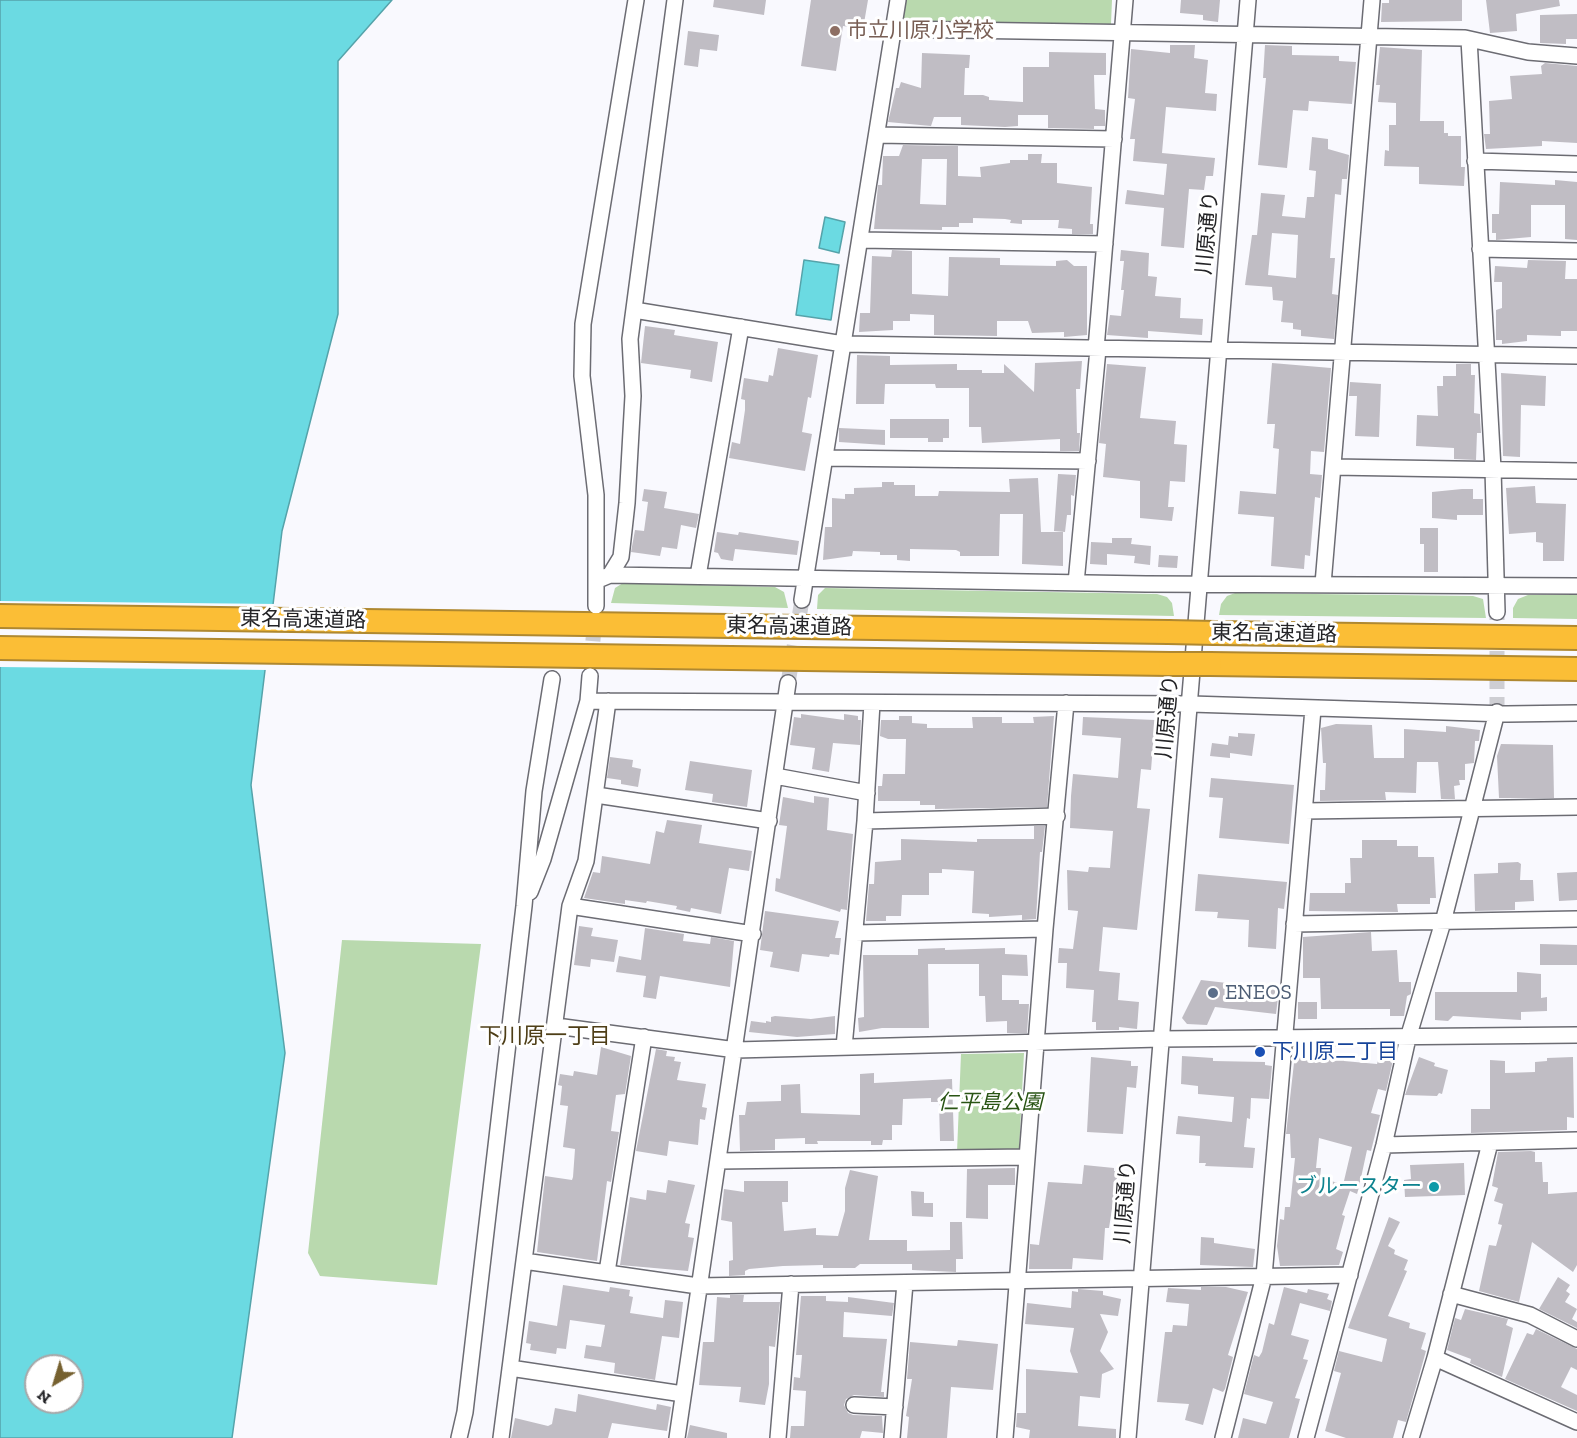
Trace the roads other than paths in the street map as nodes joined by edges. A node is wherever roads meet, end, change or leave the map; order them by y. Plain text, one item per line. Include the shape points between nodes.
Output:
1 (636, 0) edge
2 (675, 0) edge
3 (898, 0) edge
4 (1125, 0) edge
5 (1248, 0) edge
6 (1372, 0) edge
7 (894, 29) junction
8 (1123, 33) junction
9 (1246, 35) junction
10 (1369, 37) junction
11 (1469, 39) junction
12 (1577, 56) edge
13 (877, 135) junction
14 (1114, 139) junction
15 (1475, 161) junction
16 (1577, 164) edge
17 (860, 240) junction
18 (1105, 244) junction
19 (1480, 249) junction
20 (1577, 251) edge
21 (634, 310) junction
22 (741, 327) junction
23 (843, 344) junction
24 (1097, 349) junction
25 (1220, 351) junction
26 (1343, 353) junction
27 (1485, 355) junction
28 (1577, 356) edge
29 (825, 458) junction
30 (1088, 461) junction
31 (1333, 467) junction
32 (1492, 469) junction
33 (1577, 471) edge
34 (698, 576) junction
35 (604, 577) junction
36 (806, 578) junction
37 (1076, 582) junction
38 (1200, 584) junction
39 (1323, 584) junction
40 (1497, 585) junction
41 (1577, 586) edge
42 (802, 600) tunnel mouth
43 (596, 606) tunnel mouth
44 (1497, 612) tunnel mouth
45 (0, 616) edge
46 (1577, 638) edge
47 (0, 648) edge
48 (1577, 669) edge
49 (590, 676) tunnel mouth
50 (552, 680) dead end
51 (788, 682) tunnel mouth
52 (588, 701) junction
53 (608, 701) junction
54 (786, 702) junction
55 (872, 703) junction
56 (1066, 703) junction
57 (1191, 704) junction
58 (1313, 709) junction
59 (1497, 712) junction
60 (1577, 713) edge
61 (775, 776) junction
62 (867, 793) junction
63 (596, 795) junction
64 (1577, 807) edge
65 (1472, 808) junction
66 (1305, 812) junction
67 (1057, 816) junction
68 (769, 821) junction
69 (865, 821) junction
70 (524, 906) junction
71 (570, 906) junction
72 (1577, 919) edge
73 (1443, 922) junction
74 (1294, 924) junction
75 (1045, 929) junction
76 (753, 933) junction
77 (855, 933) junction
78 (556, 1026) junction
79 (1577, 1035) edge
80 (644, 1036) junction
81 (1408, 1038) junction
82 (1285, 1039) junction
83 (1160, 1040) junction
84 (1036, 1042) junction
85 (844, 1047) junction
86 (736, 1050) junction
87 (1577, 1140) edge
88 (1490, 1143) junction
89 (1384, 1145) junction
90 (1027, 1157) junction
91 (718, 1161) junction
92 (524, 1261) junction
93 (608, 1272) junction
94 (1264, 1275) junction
95 (1350, 1275) junction
96 (1142, 1278) junction
97 (1018, 1281) junction
98 (905, 1283) junction
99 (792, 1284) junction
100 (698, 1286) junction
101 (1451, 1294) junction
102 (1577, 1339) edge
103 (1435, 1358) junction
104 (510, 1368) junction
105 (683, 1394) junction
106 (854, 1405) dead end
107 (895, 1407) junction
108 (1577, 1422) edge
109 (452, 1437) edge
110 (501, 1438) edge
111 (677, 1438) edge
112 (778, 1438) edge
113 (892, 1438) edge
114 (1005, 1438) edge
115 (1128, 1438) edge
116 (1223, 1438) edge
117 (1308, 1438) edge
118 (1411, 1438) edge

1 - 35 street via 583,324 582,376
2 - 21 street
3 - 7 street
4 - 8 street
5 - 9 street, 川原通り
6 - 10 street
7 - 8 street
7 - 13 street
8 - 9 street
8 - 14 street
9 - 10 street
9 - 25 street, 川原通り
10 - 11 street
10 - 26 street
11 - 12 street via 1528,52
11 - 15 street
13 - 14 street
13 - 17 street
14 - 18 street
15 - 16 street
15 - 19 street
17 - 18 street
17 - 23 street
18 - 24 street
19 - 20 street
19 - 27 street
21 - 22 street
21 - 35 street via 627,503 621,556
22 - 23 street
22 - 34 street
23 - 24 street
23 - 29 street
24 - 25 street
24 - 30 street
25 - 26 street
25 - 38 street, 川原通り
26 - 27 street
26 - 31 street
27 - 28 street
27 - 32 street
29 - 30 street
29 - 36 street
30 - 37 street
31 - 32 street
31 - 39 street
32 - 33 street
32 - 40 street
34 - 35 street
34 - 36 street
35 - 43 street
36 - 37 street
36 - 42 street
37 - 38 street
38 - 39 street
38 - 57 street, 川原通り
39 - 40 street
40 - 41 street
40 - 44 street
45 - 46 highway, 東名高速道路, bridge
47 - 48 highway, 東名高速道路, bridge
49 - 52 street
50 - 70 street via 534,791
51 - 54 street
52 - 53 street
52 - 70 street via 543,859
53 - 54 street
53 - 63 street
54 - 55 street
54 - 61 street
55 - 56 street
55 - 62 street
56 - 57 street
56 - 67 street
57 - 58 street
57 - 83 street, 川原通り
58 - 59 street
58 - 66 street
59 - 60 street
59 - 65 street
61 - 62 street
61 - 68 street
62 - 69 street
63 - 68 street
63 - 71 street via 586,861
64 - 65 street
65 - 66 street
65 - 73 street
66 - 74 street
67 - 69 street
67 - 75 street
68 - 76 street
69 - 77 street
70 - 109 street via 465,1412
71 - 76 street
71 - 78 street
72 - 73 street
73 - 74 street
73 - 81 street
74 - 82 street
75 - 77 street
75 - 84 street
76 - 86 street
77 - 85 street
78 - 80 street
78 - 92 street
79 - 81 street
80 - 86 street
80 - 93 street
81 - 82 street
81 - 89 street
82 - 83 street
82 - 94 street
83 - 84 street
83 - 96 street, 川原通り
84 - 85 street
84 - 90 street
85 - 86 street
86 - 91 street
87 - 88 street
88 - 89 street
88 - 101 street
89 - 95 street
90 - 91 street
90 - 97 street
91 - 100 street
92 - 93 street
92 - 104 street
93 - 100 street
94 - 95 street
94 - 96 street
94 - 116 street
95 - 117 street
96 - 97 street
96 - 115 street, 川原通り
97 - 98 street
97 - 114 street
98 - 99 street
98 - 107 street
99 - 100 street
99 - 112 street
100 - 105 street
101 - 102 street via 1530,1315
101 - 103 street
103 - 108 street
103 - 118 street
104 - 105 street
104 - 110 street
105 - 111 street
106 - 107 street
107 - 113 street

